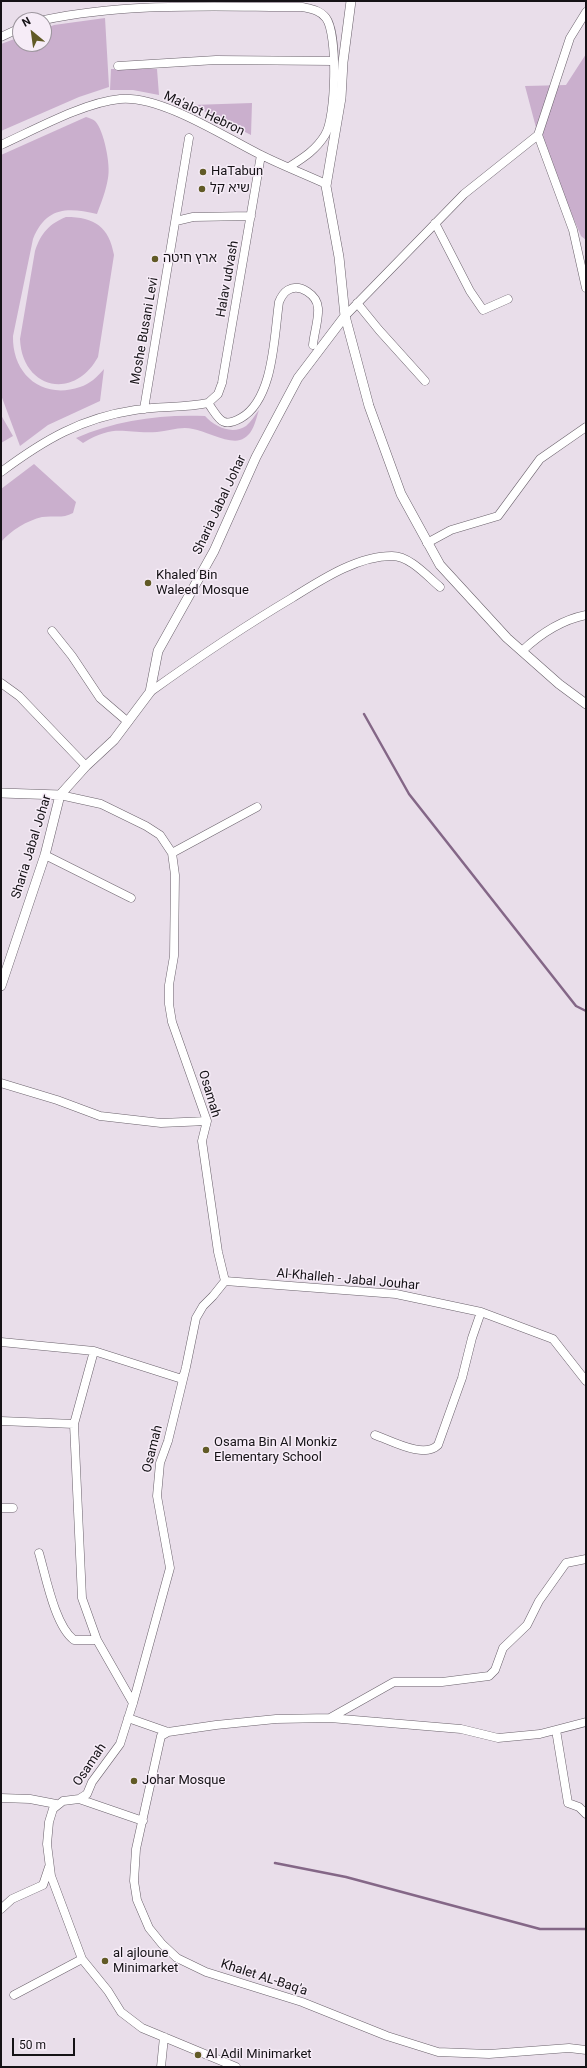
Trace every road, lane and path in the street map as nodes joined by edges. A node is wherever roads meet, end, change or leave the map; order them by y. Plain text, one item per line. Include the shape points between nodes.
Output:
1 (351, 1) edge
2 (586, 12) edge
3 (52, 18) edge
4 (12, 32) edge
5 (1, 37) edge
6 (333, 61) junction
7 (118, 66) dead end
8 (538, 135) junction
9 (189, 138) dead end
10 (1, 145) edge
11 (261, 155) junction
12 (288, 167) junction
13 (326, 184) junction
14 (251, 216) junction
15 (176, 220) junction
16 (435, 223) junction
17 (586, 288) edge
18 (508, 299) dead end
19 (357, 303) junction
20 (345, 316) junction
21 (313, 345) dead end
22 (425, 381) dead end
23 (208, 403) junction
24 (144, 409) junction
25 (586, 427) edge
26 (1, 472) edge
27 (427, 543) junction
28 (440, 587) dead end
29 (586, 614) edge
30 (52, 631) dead end
31 (522, 651) junction
32 (1, 683) edge
33 (150, 692) junction
34 (586, 704) edge
35 (128, 722) junction
36 (86, 766) junction
37 (1, 793) edge
38 (60, 795) junction
39 (257, 807) dead end
40 (172, 854) junction
41 (45, 855) junction
42 (131, 898) dead end
43 (1, 986) edge
44 (1, 1083) edge
45 (207, 1121) junction
46 (225, 1281) junction
47 (481, 1312) junction
48 (1, 1342) edge
49 (94, 1351) junction
50 (186, 1367) junction
51 (586, 1381) edge
52 (1, 1421) edge
53 (74, 1424) junction
54 (375, 1435) dead end
55 (1, 1508) edge
56 (13, 1508) dead end
57 (39, 1553) dead end
58 (586, 1559) edge
59 (97, 1640) junction
60 (133, 1703) junction
61 (128, 1718) junction
62 (330, 1718) junction
63 (586, 1722) edge
64 (556, 1730) junction
65 (168, 1732) junction
66 (1, 1798) edge
67 (79, 1799) junction
68 (56, 1804) junction
69 (586, 1814) edge
70 (143, 1821) junction
71 (49, 1866) junction
72 (1, 1909) edge
73 (82, 1959) junction
74 (14, 1995) dead end
75 (164, 2037) junction
76 (586, 2050) edge
77 (161, 2067) edge
78 (236, 2067) edge

1 - 13 street via 341,98
2 - 8 street via 570,38
3 - 6 street via 105,10 230,7 314,9 326,18 332,29
4 - 5 street
6 - 7 street via 216,60
6 - 12 street via 333,97 329,127 317,146
8 - 16 street via 464,194
8 - 17 street via 573,230
9 - 15 street, Moshe Busani Levi
10 - 11 street, Ma'alot Hebron via 79,110 121,98 151,103 176,112
11 - 12 street, Ma'alot Hebron
11 - 14 street, Halav udvash
12 - 13 street, Ma'alot Hebron
13 - 20 street via 339,258
14 - 15 street via 194,217
14 - 23 street, Halav udvash via 222,383 218,394
15 - 24 street, Moshe Busani Levi
16 - 18 street via 470,291 483,310
16 - 19 street
19 - 20 street
19 - 22 street
20 - 27 street via 374,420 401,494
20 - 33 street, Sharia Jabal Johar via 298,378 256,457 214,551 158,651
21 - 23 street via 318,307 311,293 303,289 289,289 279,302 266,381 254,406 246,415 230,423 219,420
23 - 24 street
24 - 26 street via 104,416 66,429
25 - 27 street via 540,459 498,516 451,530
27 - 31 street via 444,570 487,618
28 - 33 street via 407,560 393,556 355,563 257,618
29 - 31 street via 555,626
30 - 35 street via 100,698
31 - 34 street
32 - 36 street via 19,696
33 - 35 street, Sharia Jabal Johar
35 - 36 street, Sharia Jabal Johar via 114,740
36 - 38 street, Sharia Jabal Johar
37 - 38 street
38 - 40 street, Osamah via 101,804 146,826 160,836
38 - 41 street, Sharia Jabal Johar
39 - 40 street
40 - 45 street, Osamah via 175,875 174,956 168,994 170,1013
41 - 42 street
41 - 43 street, Sharia Jabal Johar
44 - 45 street via 100,1116 161,1123
45 - 46 street, Osamah via 202,1141 218,1252
46 - 47 street, Al-Khalleh - Jabal Jouhar via 396,1294
46 - 50 street, Osamah via 196,1318
47 - 51 street, Al-Khalleh - Jabal Jouhar via 553,1339
47 - 54 street via 462,1378 438,1445 430,1450 420,1451
48 - 49 street
49 - 50 street via 182,1379
49 - 53 street
50 - 60 street, Osamah via 160,1463 157,1484 159,1512 170,1568
52 - 53 street
53 - 59 street via 82,1598
55 - 56 street
57 - 59 street via 62,1627 74,1640
58 - 62 street via 566,1563 527,1625 503,1648 489,1676 442,1682 394,1682
59 - 60 street
60 - 61 street, Osamah
61 - 65 street
61 - 67 street, Osamah via 120,1744 92,1782 87,1794
62 - 64 street via 461,1729 498,1738
62 - 65 street via 216,1724
63 - 64 street
64 - 69 street via 568,1803 579,1807
65 - 70 street, Khalet AL-Baq'a via 161,1736
66 - 68 street via 30,1799
67 - 68 street, Osamah
67 - 70 street
68 - 71 street via 51,1813 47,1833
70 - 76 street, Khalet AL-Baq'a via 134,1860 137,1900 144,1919 155,1936 169,1951 186,1963 438,2052 489,2054 569,2048
71 - 72 street via 43,1885 12,1899
71 - 73 street
73 - 74 street
73 - 75 street via 128,2018 142,2028
75 - 77 street
75 - 78 street

